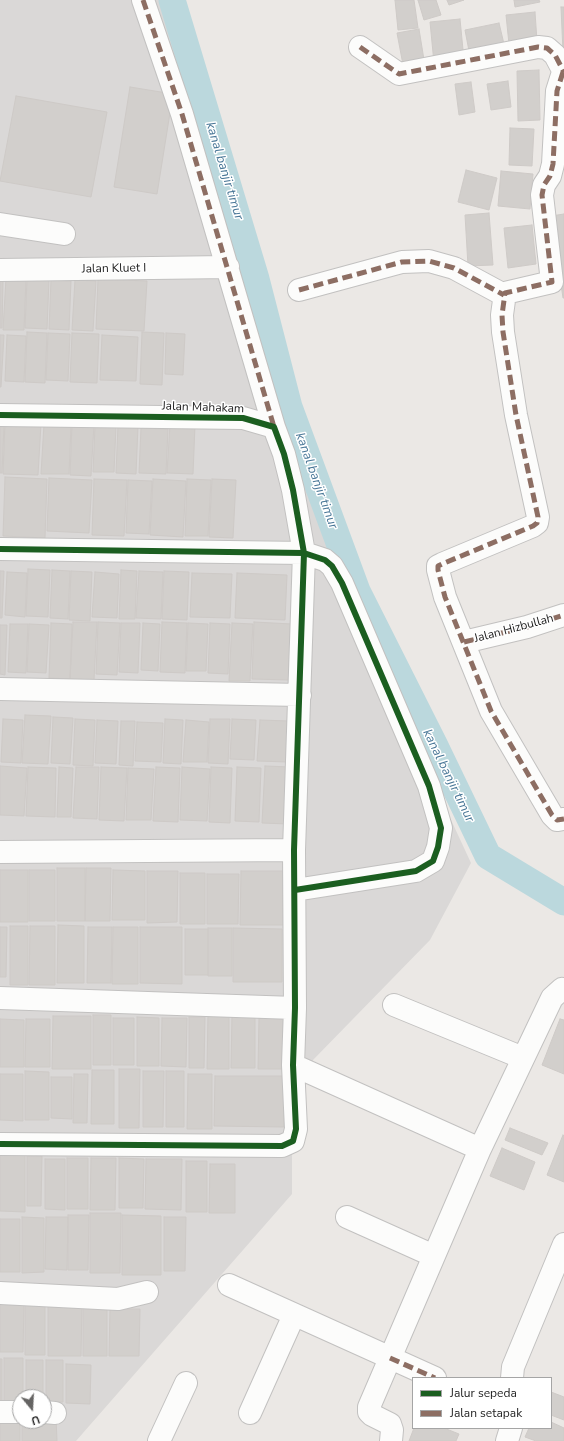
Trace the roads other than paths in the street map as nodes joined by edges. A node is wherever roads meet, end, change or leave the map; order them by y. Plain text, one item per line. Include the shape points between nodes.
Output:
1 (143, 0) edge
2 (360, 47) dead end
3 (563, 72) edge
4 (0, 224) edge
5 (64, 234) dead end
6 (228, 267) junction
7 (0, 270) edge
8 (299, 290) dead end
9 (504, 295) junction
10 (0, 415) edge
11 (274, 427) junction
12 (0, 549) edge
13 (304, 553) junction
14 (564, 616) edge
15 (464, 642) junction
16 (0, 689) edge
17 (300, 695) junction
18 (564, 819) edge
19 (294, 850) junction
20 (0, 852) edge
21 (295, 890) junction
22 (564, 990) edge
23 (0, 998) edge
24 (394, 1005) dead end
25 (295, 1008) junction
26 (523, 1058) junction
27 (294, 1065) junction
28 (0, 1144) edge
29 (480, 1149) junction
30 (347, 1217) dead end
31 (564, 1244) edge
32 (434, 1256) junction
33 (229, 1286) dead end
34 (147, 1292) dead end
35 (0, 1293) edge
36 (294, 1315) junction
37 (390, 1358) junction
38 (433, 1377) edge
39 (512, 1377) edge
40 (186, 1383) dead end
41 (0, 1412) edge
42 (12, 1412) edge
43 (250, 1413) dead end
44 (511, 1429) edge
45 (159, 1441) edge
46 (391, 1441) edge
47 (507, 1441) edge

1 - 6 street via 182,114
2 - 3 street via 399,74 538,47 547,48 555,55
3 - 9 street via 557,91 553,164 542,196 552,282
4 - 5 street
6 - 7 street, Jalan Kluet I
6 - 11 street
8 - 9 street via 402,262 429,261 454,268
9 - 15 street via 503,332 516,415 538,517 537,523 533,526 438,566 445,597
10 - 11 street, Jalan Mahakam via 243,418
11 - 13 street via 294,490
12 - 13 street
13 - 17 street
13 - 21 street via 325,560 332,566 342,583 429,786 441,828 433,861 416,871
14 - 15 street, Jalan Hizbullah
15 - 18 street via 491,711 511,748 552,816 557,820
16 - 17 street
17 - 19 street
19 - 20 street
19 - 21 street
21 - 25 street
22 - 26 street via 552,998
23 - 25 street
24 - 26 street
25 - 27 street
26 - 29 street
27 - 28 street via 296,1129 293,1141 282,1146
27 - 29 street
29 - 32 street
30 - 32 street
31 - 39 street via 513,1367
32 - 37 street
33 - 36 street
34 - 35 street via 118,1299
36 - 37 street
36 - 43 street
37 - 38 street
37 - 46 street via 369,1412 390,1424
40 - 45 street
41 - 42 street
44 - 47 street

